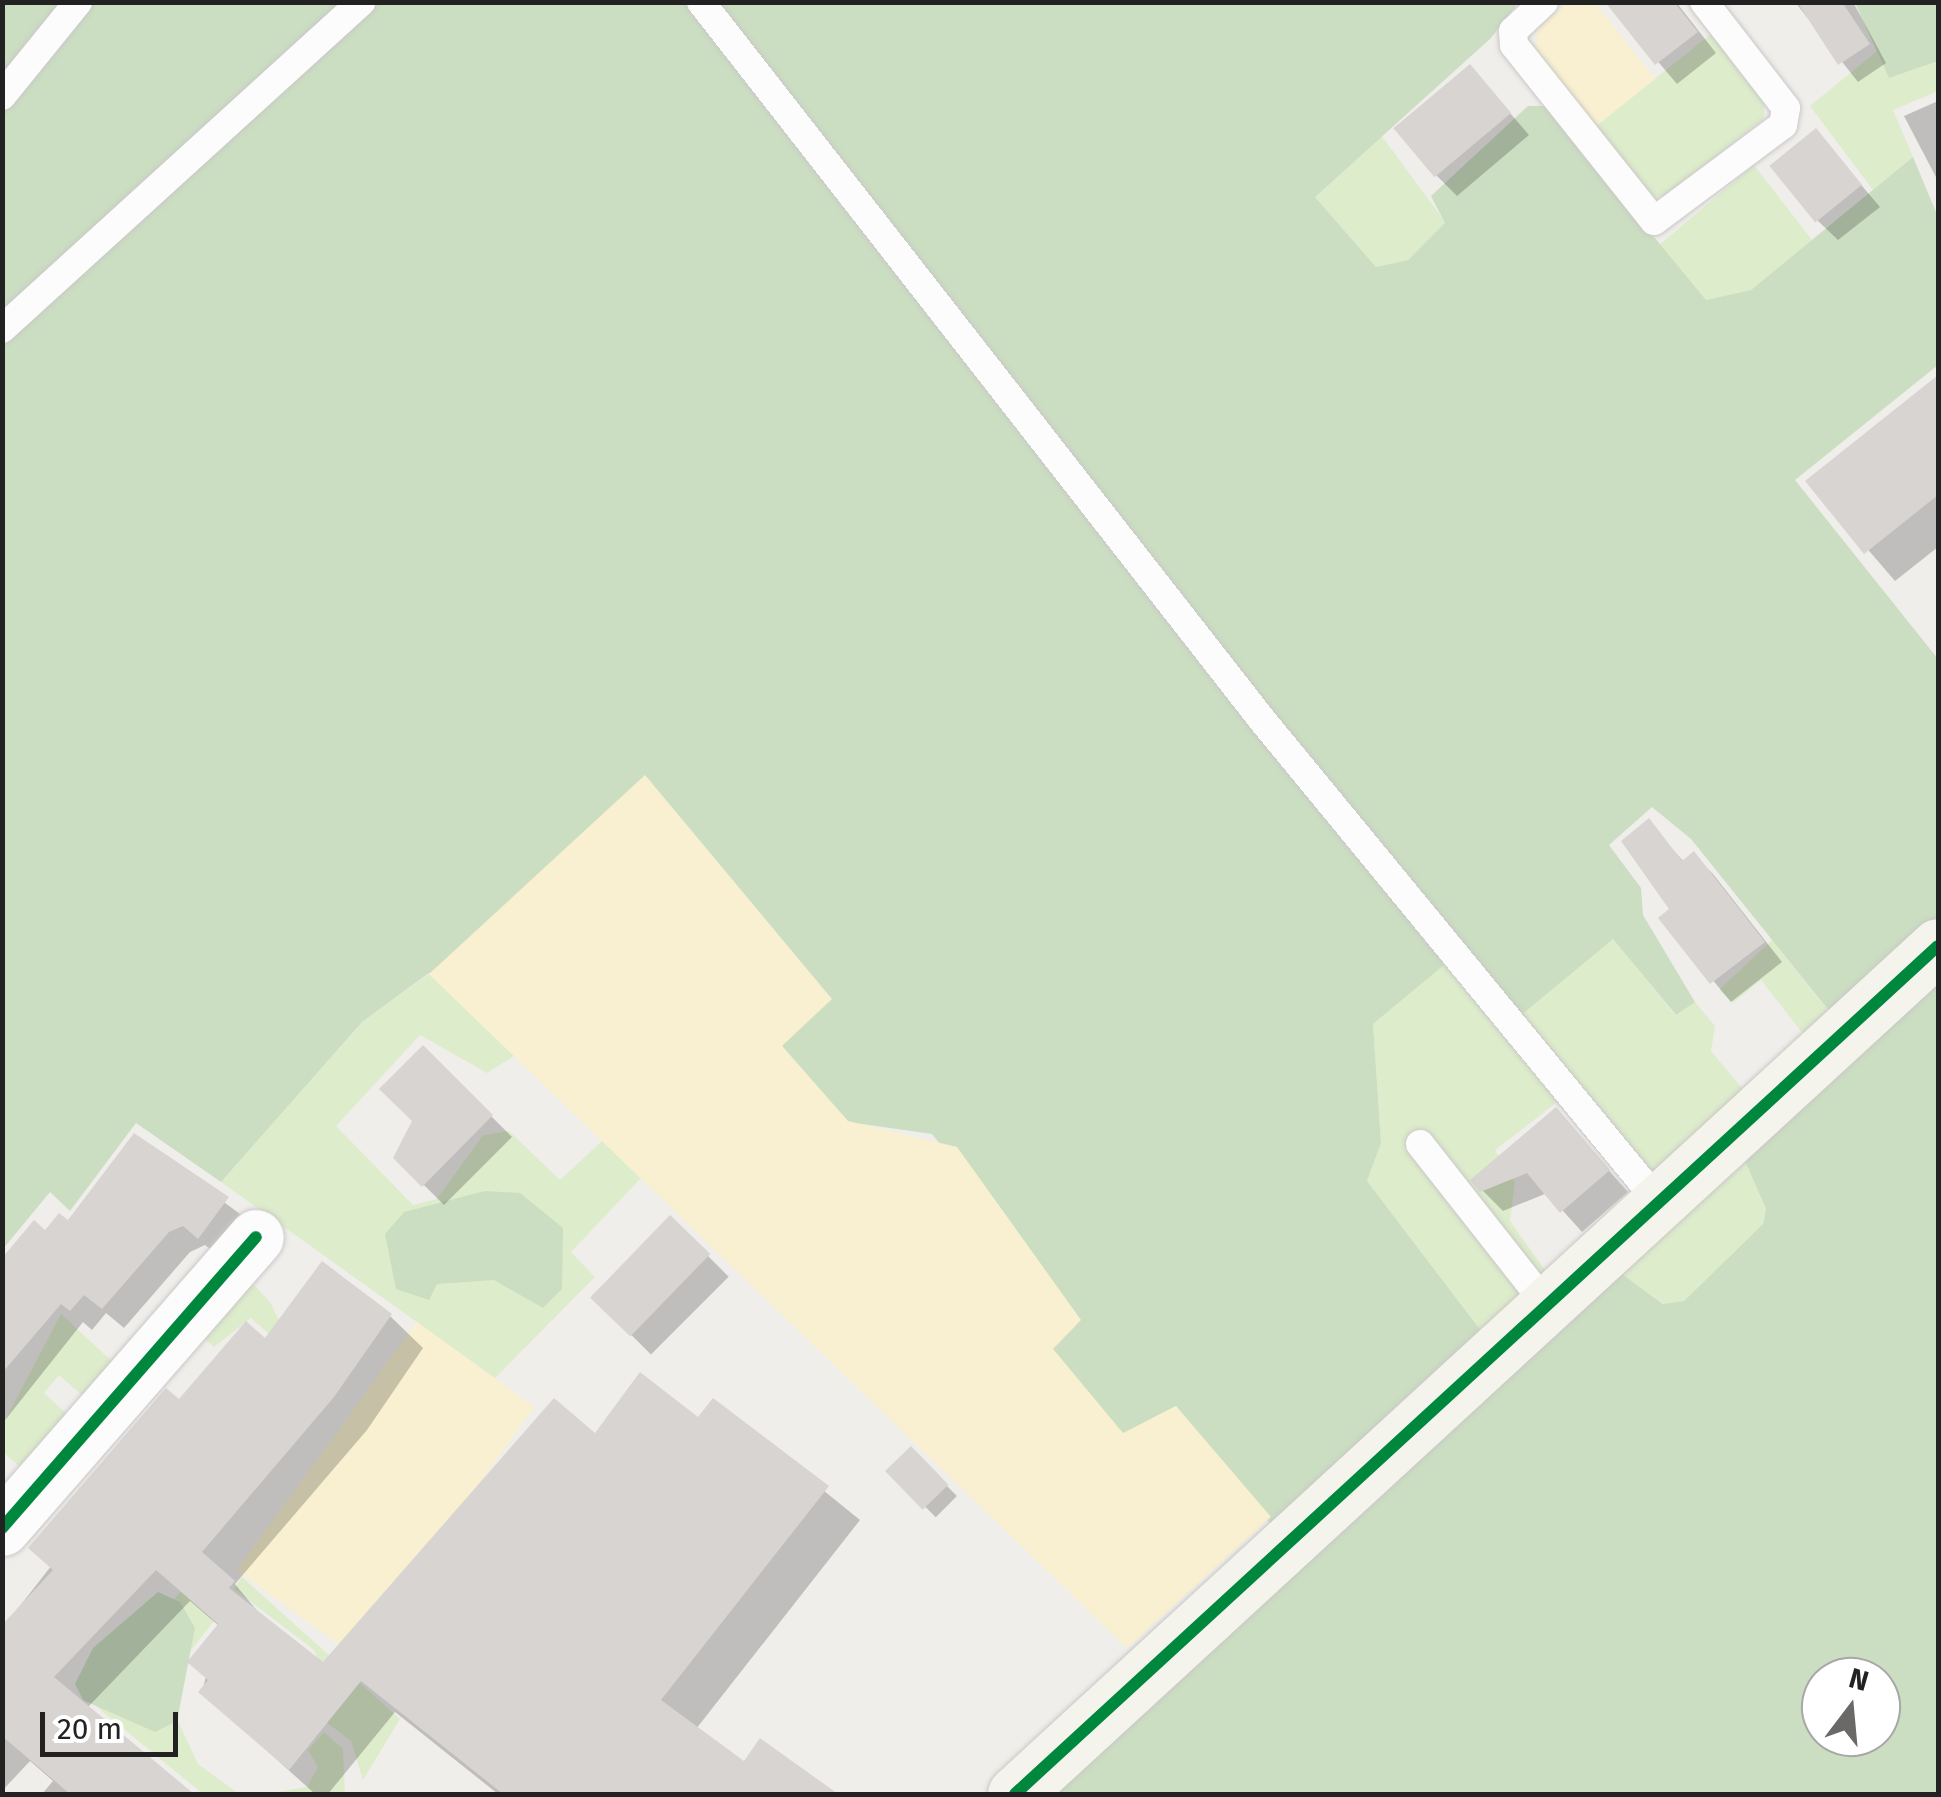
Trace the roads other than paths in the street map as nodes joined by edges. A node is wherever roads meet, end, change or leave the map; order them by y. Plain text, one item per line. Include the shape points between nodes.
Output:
1 (78, 2) edge
2 (361, 2) edge
3 (701, 2) edge
4 (1544, 2) edge
5 (1704, 2) edge
6 (2, 96) edge
7 (2, 329) edge
8 (1938, 946) edge
9 (1420, 1144) dead end
10 (1661, 1206) junction
11 (256, 1237) dead end
12 (1550, 1308) junction
13 (2, 1528) edge
14 (1015, 1794) edge

1 - 6 lane
2 - 7 lane
3 - 10 lane via 1262,721
4 - 5 lane via 1513,31 1514,45 1654,220 1668,218 1783,125 1786,108
8 - 10 street
9 - 12 lane
10 - 12 street
11 - 13 street
12 - 14 street

